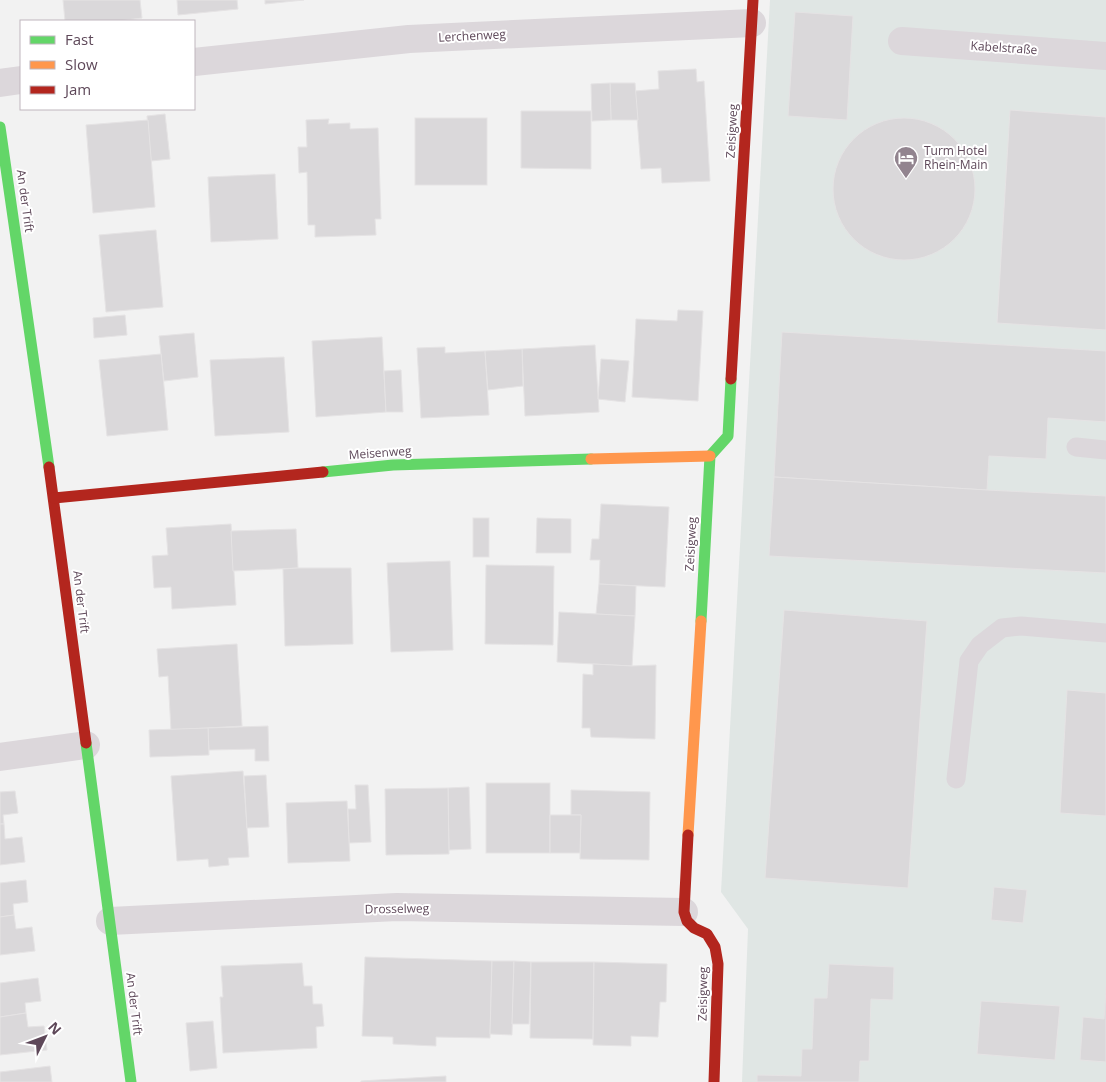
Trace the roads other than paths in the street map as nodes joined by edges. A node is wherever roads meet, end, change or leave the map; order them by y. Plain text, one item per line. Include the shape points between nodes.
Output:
1 (753, 12) edge
2 (902, 41) dead end
3 (1106, 56) edge
4 (195, 62) edge
5 (20, 80) edge
6 (0, 83) edge
7 (0, 126) edge
8 (1076, 447) dead end
9 (1106, 450) edge
10 (710, 456) junction
11 (54, 498) junction
12 (1106, 633) edge
13 (86, 745) junction
14 (0, 757) edge
15 (956, 779) dead end
16 (684, 912) junction
17 (110, 921) junction
18 (131, 1082) edge
19 (714, 1082) edge

1 - 4 street, Lerchenweg via 409,39
1 - 10 street, Zeisigweg via 728,436
2 - 3 street, Kabelstraße
5 - 6 street
7 - 11 street, An der Trift
8 - 9 lane
10 - 11 street, Meisenweg via 393,465
10 - 16 street, Zeisigweg
11 - 13 street, An der Trift
12 - 15 lane via 1020,626 1002,628 980,645 969,662
13 - 14 street
13 - 17 street, An der Trift
16 - 17 street, Drosselweg via 397,907
16 - 19 street, Zeisigweg via 687,921 707,934 715,946 718,964
17 - 18 street, An der Trift

